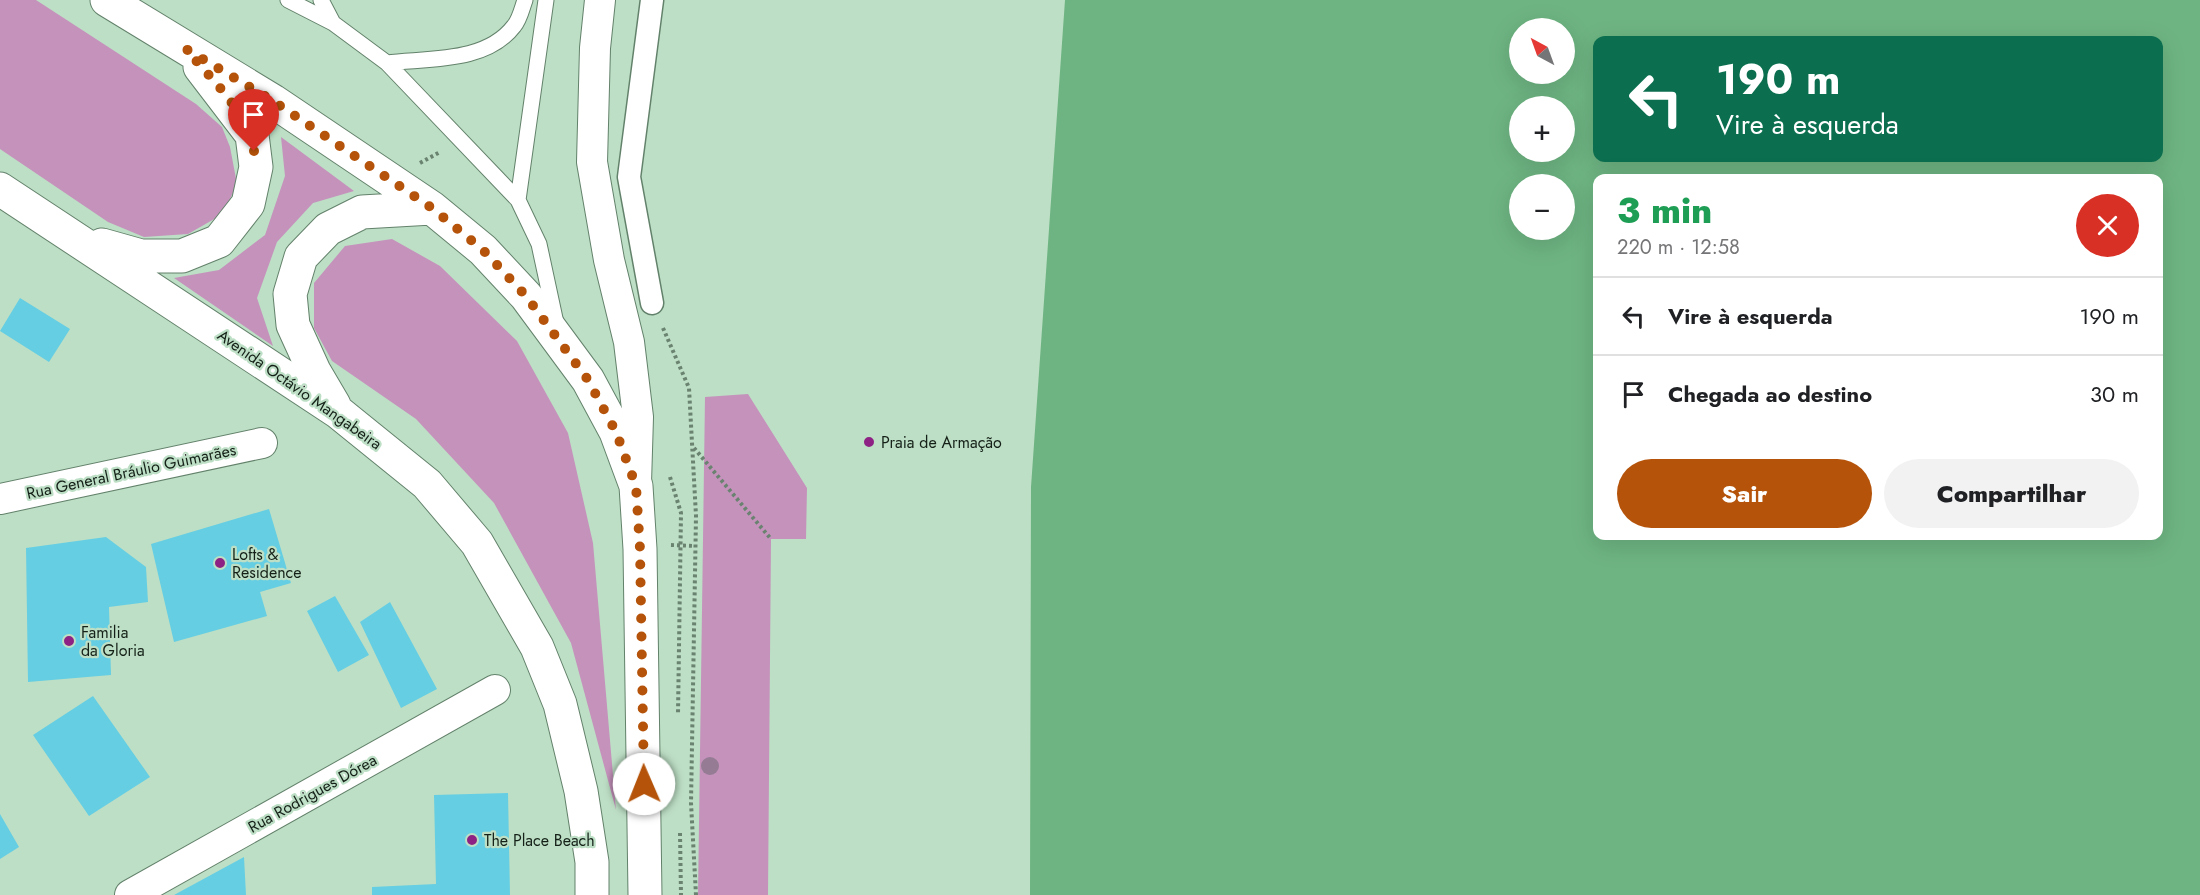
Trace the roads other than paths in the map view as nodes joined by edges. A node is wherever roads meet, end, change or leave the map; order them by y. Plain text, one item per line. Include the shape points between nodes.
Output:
1 (107, 0) edge
2 (288, 0) edge
3 (321, 0) edge
4 (525, 0) edge
5 (546, 0) edge
6 (600, 0) edge
7 (652, 0) edge
8 (333, 23) junction
9 (186, 49) junction
10 (387, 63) junction
11 (0, 189) edge
12 (518, 200) junction
13 (432, 208) junction
14 (74, 238) junction
15 (652, 303) road end
16 (559, 338) junction
17 (338, 412) junction
18 (262, 443) dead end
19 (636, 486) junction
20 (0, 499) edge
21 (495, 690) dead end
22 (130, 895) edge
23 (592, 895) edge
24 (645, 895) edge

1 - 9 main road
2 - 8 lane
3 - 8 lane
4 - 10 lane via 516,24 488,48
5 - 12 lane
6 - 19 street via 592,162 609,261 629,342 638,417
7 - 15 street via 629,177
8 - 10 lane
9 - 13 main road via 273,101
9 - 14 main road via 252,135 255,167 248,204 219,241 182,256 141,256
10 - 12 lane
11 - 14 main road, Avenida Octávio Mangabeira
12 - 16 lane via 544,260
13 - 16 main road via 483,250
13 - 17 main road via 362,212 328,229 301,257 290,294 293,325
14 - 17 main road, Avenida Octávio Mangabeira
16 - 19 main road via 588,380 616,432
17 - 23 main road, Avenida Octávio Mangabeira via 427,484 456,518 477,543 537,647 560,704 581,791 592,862
18 - 20 street, Rua General Bráulio Guimarães
19 - 24 main road
21 - 22 street, Rua Rodrigues Dórea

